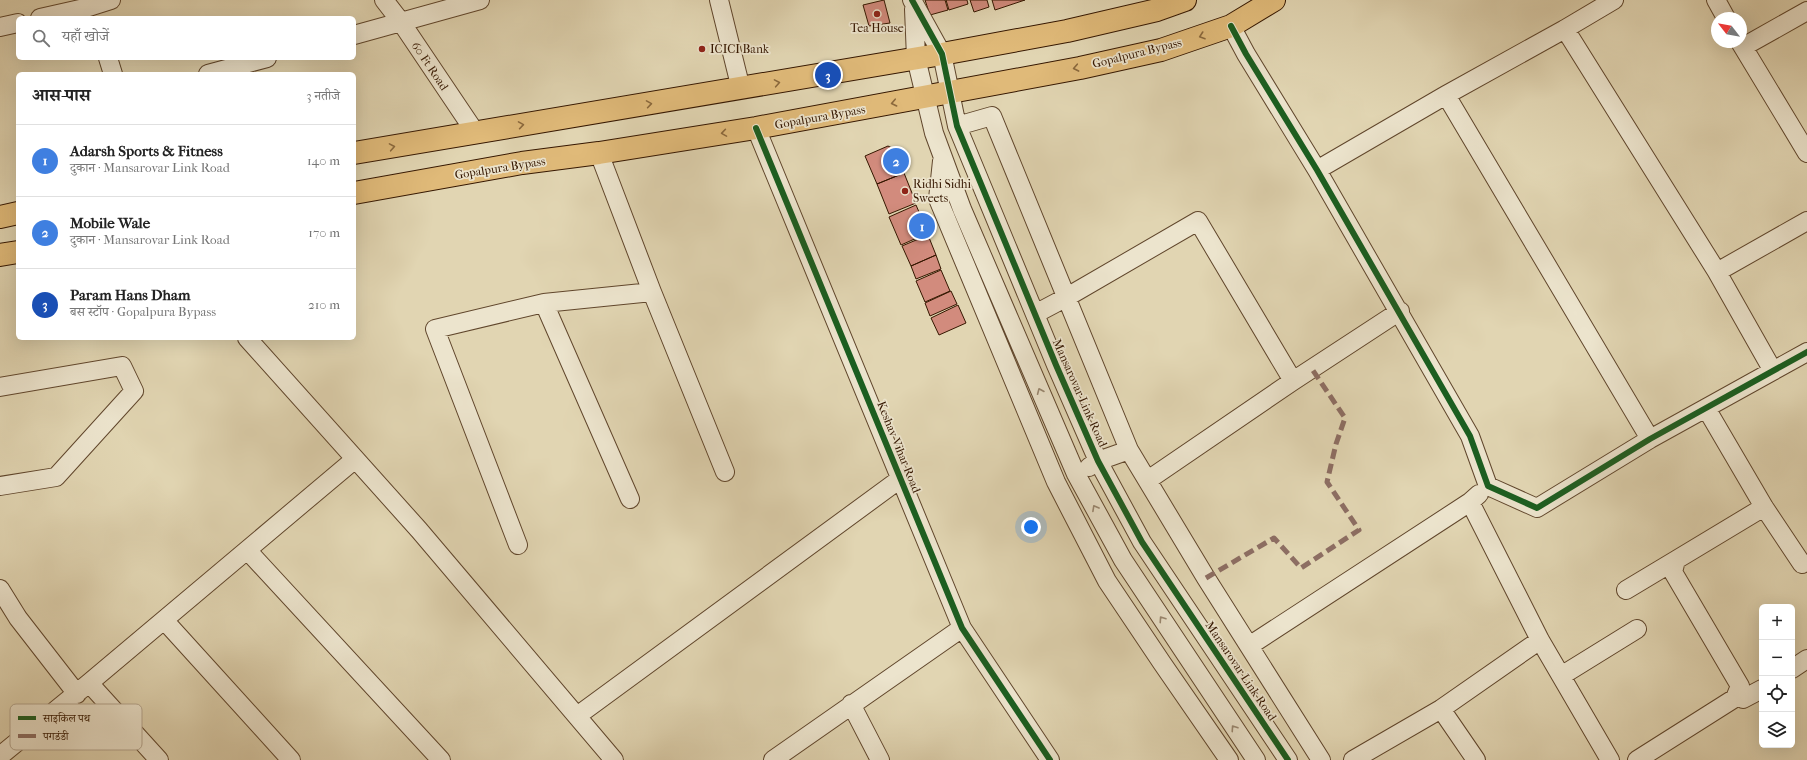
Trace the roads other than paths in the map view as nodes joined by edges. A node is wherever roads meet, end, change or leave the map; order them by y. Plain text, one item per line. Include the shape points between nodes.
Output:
1 (112, 0) edge
2 (384, 0) edge
3 (480, 0) edge
4 (719, 0) edge
5 (1186, 0) edge
6 (1274, 0) edge
7 (1614, 0) edge
8 (1716, 0) edge
9 (913, 2) edge
10 (90, 8) edge
11 (1723, 12) edge
12 (1807, 12) edge
13 (50, 16) edge
14 (401, 22) junction
15 (16, 23) edge
16 (0, 26) edge
17 (1231, 26) junction
18 (1565, 29) junction
19 (356, 33) edge
20 (1747, 42) edge
21 (1744, 48) edge
22 (942, 54) junction
23 (916, 58) junction
24 (109, 60) edge
25 (260, 60) edge
26 (112, 72) edge
27 (215, 72) edge
28 (741, 89) junction
29 (949, 92) junction
30 (1446, 95) junction
31 (926, 97) junction
32 (957, 126) junction
33 (756, 128) junction
34 (475, 132) junction
35 (356, 153) edge
36 (599, 153) junction
37 (1807, 153) edge
38 (942, 156) junction
39 (1317, 170) junction
40 (356, 193) edge
41 (16, 213) edge
42 (0, 217) edge
43 (1807, 221) edge
44 (16, 252) edge
45 (0, 255) edge
46 (1717, 272) junction
47 (652, 292) junction
48 (1067, 297) junction
49 (544, 303) junction
50 (1400, 312) junction
51 (1034, 314) junction
52 (248, 340) edge
53 (1807, 352) edge
54 (1773, 372) junction
55 (1293, 381) junction
56 (0, 387) edge
57 (1706, 408) junction
58 (1650, 439) junction
59 (1129, 450) junction
60 (354, 460) junction
61 (1098, 461) junction
62 (725, 472) dead end
63 (1076, 474) junction
64 (900, 479) junction
65 (1148, 480) junction
66 (1056, 482) junction
67 (0, 486) edge
68 (1488, 486) junction
69 (630, 499) dead end
70 (1470, 502) junction
71 (1764, 506) junction
72 (518, 545) dead end
73 (247, 550) junction
74 (1676, 560) junction
75 (1802, 564) dead end
76 (0, 589) edge
77 (1626, 590) dead end
78 (164, 620) junction
79 (962, 628) junction
80 (1637, 630) dead end
81 (1540, 640) junction
82 (1249, 646) junction
83 (1807, 659) edge
84 (1795, 667) edge
85 (1561, 676) junction
86 (83, 688) junction
87 (1759, 690) edge
88 (1743, 698) dead end
89 (63, 704) edge
90 (100, 704) edge
91 (851, 704) junction
92 (1441, 709) junction
93 (577, 716) junction
94 (142, 744) edge
95 (10, 748) edge
96 (0, 756) edge
97 (159, 760) edge
98 (291, 760) edge
99 (441, 760) edge
100 (614, 760) edge
101 (773, 760) edge
102 (880, 760) edge
103 (1050, 760) edge
104 (1229, 760) edge
105 (1256, 760) edge
106 (1288, 760) edge
107 (1321, 760) edge
108 (1353, 760) edge
109 (1476, 760) edge
110 (1610, 760) edge
111 (1637, 760) edge

1 - 10 street
2 - 14 street, 60 Ft Road
3 - 14 street
4 - 28 street
5 - 22 main road via 1157,10 1067,31
6 - 17 main road, Gopalpura Bypass
7 - 18 street
8 - 11 street
9 - 22 street, Mansarovar Link Road
9 - 23 street, Mansarovar Link Road
10 - 13 street
12 - 20 street
14 - 19 street
14 - 34 street, 60 Ft Road
15 - 16 street
17 -> 29 main road, Gopalpura Bypass via 1161,50
17 - 39 street
18 - 30 street
18 - 46 street
21 - 37 street
22 - 23 main road
22 - 29 street, Mansarovar Link Road
28 -> 23 main road
23 - 31 street, Mansarovar Link Road
24 - 26 street
25 - 27 street
34 -> 28 main road
29 - 31 main road, Gopalpura Bypass
29 - 32 street, Mansarovar Link Road
30 - 39 street
30 - 58 street
31 -> 33 main road, Gopalpura Bypass
31 - 38 street, Mansarovar Link Road
32 - 48 street via 992,116
32 - 51 street, Mansarovar Link Road
33 -> 36 main road, Gopalpura Bypass
33 - 64 street, Keshav Vihar Road
35 -> 34 main road
36 - 40 main road, Gopalpura Bypass via 522,163
36 - 47 street
63 -> 38 street, Mansarovar Link Road via 962,209
38 - 66 street via 938,199
39 - 50 street
41 - 42 main road
43 - 46 street
44 - 45 main road
46 - 54 street
47 - 49 street
47 - 62 street
48 - 51 street
48 - 55 street via 1198,221
48 - 59 street
49 - 69 street
49 - 72 street via 435,329
50 - 55 street
50 - 68 street via 1470,436
51 - 61 street, Mansarovar Link Road
52 - 60 street
53 - 54 street
54 - 57 street
55 - 65 street
56 - 67 street via 122,366 134,391 56,477
57 - 58 street
57 - 71 street
58 - 68 street via 1537,508
59 - 61 street
59 - 65 street
60 - 73 street
60 - 93 street via 419,530
61 - 63 street
61 - 106 street, Mansarovar Link Road via 1142,542
63 - 66 street
105 -> 63 street, Mansarovar Link Road via 1123,560
64 - 79 street, Keshav Vihar Road
64 - 93 street
65 - 82 street
66 - 104 street via 1107,581
68 - 70 street
70 - 81 street
70 - 82 street
71 - 74 street
71 - 75 street
73 - 78 street
73 - 99 street
74 - 77 street
74 - 111 street via 1674,572 1740,686 1735,698
76 - 86 street via 18,618
78 - 86 street
78 - 98 street
79 - 91 street
79 - 103 street, Keshav Vihar Road
80 - 85 street
81 - 85 street
81 - 92 street
82 - 107 street
83 - 84 street
85 - 110 street
86 - 89 street
86 - 90 street
87 - 88 street
91 - 101 street
91 - 102 street
92 - 108 street
92 - 109 street
93 - 100 street
94 - 97 street
95 - 96 street

